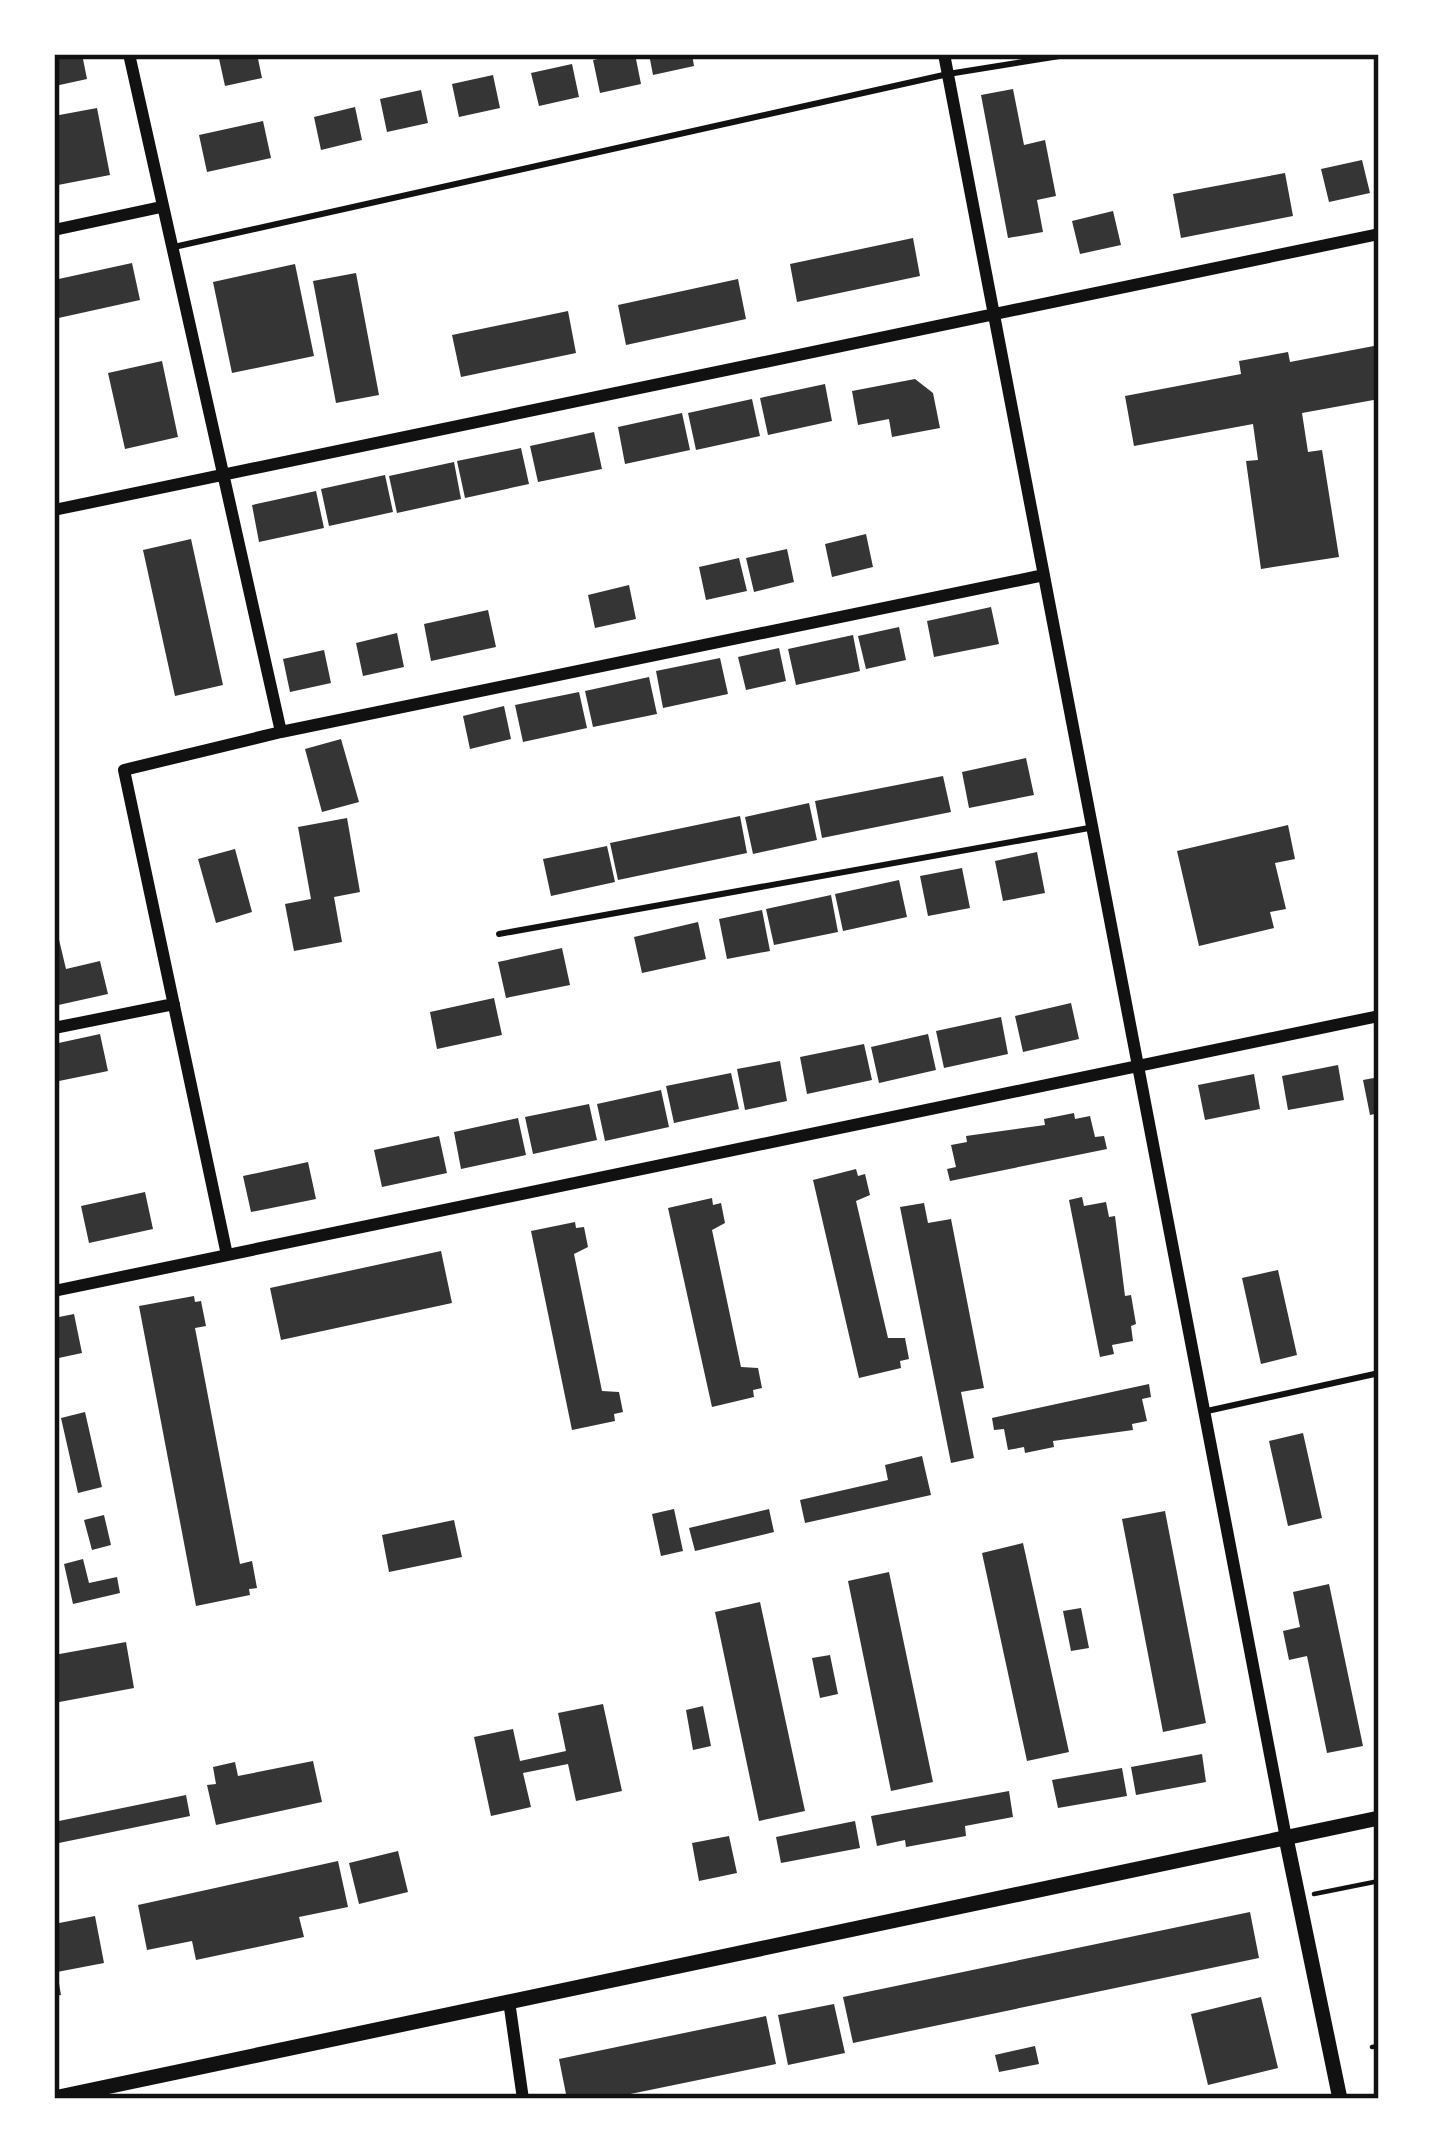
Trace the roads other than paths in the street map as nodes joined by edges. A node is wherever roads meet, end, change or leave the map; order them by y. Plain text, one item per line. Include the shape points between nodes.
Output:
1 (129, 54) edge
2 (944, 54) edge
3 (1068, 54) edge
4 (948, 74) junction
5 (161, 207) junction
6 (54, 230) edge
7 (1379, 233) edge
8 (171, 248) junction
9 (994, 314) junction
10 (223, 475) junction
11 (54, 510) edge
12 (1044, 575) junction
13 (281, 732) junction
14 (1093, 828) junction
15 (499, 934) dead end
16 (174, 1004) junction
17 (1379, 1016) edge
18 (54, 1028) edge
19 (1138, 1066) junction
20 (227, 1255) junction
21 (54, 1291) edge
22 (1379, 1373) edge
23 (1204, 1412) junction
24 (1379, 1818) edge
25 (1286, 1838) junction
26 (508, 2001) junction
27 (54, 2098) edge
28 (523, 2099) edge
29 (1340, 2099) edge

1 - 5 street
2 - 4 street
3 - 4 lane
4 - 8 lane
4 - 9 street
5 - 6 street
5 - 8 street
7 - 9 street
8 - 10 street
9 - 10 street
9 - 12 street
10 - 11 street
10 - 13 street
12 - 13 street
12 - 14 street
13 - 16 street via 124,770
14 - 15 lane
14 - 19 street
16 - 18 street
16 - 20 street
17 - 19 street
19 - 20 street
19 - 23 street
20 - 21 street
22 - 23 lane
23 - 25 street
24 - 25 street
25 - 26 street
25 - 29 street
26 - 27 street
26 - 28 street

